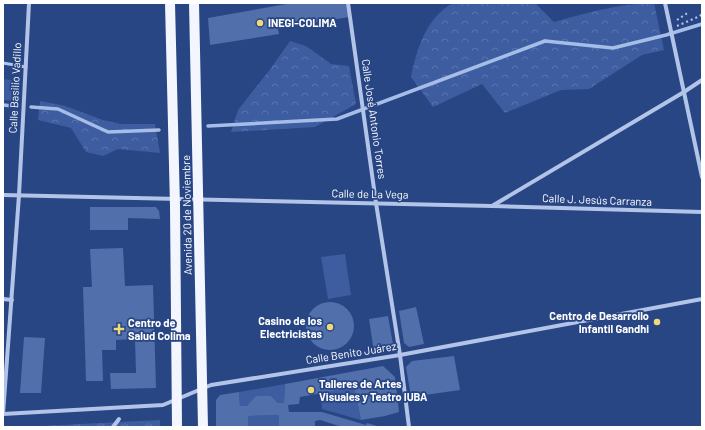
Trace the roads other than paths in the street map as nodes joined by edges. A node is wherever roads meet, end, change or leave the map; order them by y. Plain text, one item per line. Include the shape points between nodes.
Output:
1 (29, 3) edge
2 (170, 3) edge
3 (194, 3) edge
4 (348, 3) edge
5 (665, 3) edge
6 (3, 64) edge
7 (26, 67) junction
8 (702, 80) edge
9 (684, 92) junction
10 (702, 177) edge
11 (3, 195) edge
12 (19, 195) junction
13 (174, 199) junction
14 (198, 199) junction
15 (376, 203) junction
16 (492, 206) junction
17 (702, 212) edge
18 (3, 299) edge
19 (702, 299) edge
20 (12, 300) junction
21 (400, 355) junction
22 (202, 389) junction
23 (177, 400) junction
24 (3, 414) edge
25 (119, 419) dead end
26 (113, 427) edge
27 (177, 427) edge
28 (203, 427) edge
29 (409, 427) edge

1 - 7 street, Calle Basilio Vadillo
2 - 13 main road, Avenida 20 de Noviembre
3 - 14 main road, Avenida 20 de Noviembre
4 - 15 street, Calle José Antonio Torres
5 - 9 street
6 - 7 lane
7 - 12 street, Calle Basilio Vadillo
8 - 9 street
9 - 10 street
9 - 16 street
11 - 12 street, Calle de La Vega
12 - 13 street, Calle de La Vega
12 - 20 street, Calle Basilio Vadillo
13 - 14 street, Calle de La Vega
13 - 23 main road, Avenida 20 de Noviembre
14 - 15 street, Calle de La Vega
14 - 22 main road, Avenida 20 de Noviembre
15 - 16 street, Calle de La Vega
15 - 21 street, Calle José Antonio Torres
16 - 17 street, Calle J. Jesús Carranza
18 - 20 street
19 - 21 street, Calle Benito Juárez
20 - 24 street, Calle Basilio Vadillo
21 - 22 street, Calle Benito Juárez via 211,385
21 - 29 street, Calle José Antonio Torres
22 - 23 street, Calle Benito Juárez
22 - 28 main road, Avenida 20 de Noviembre
23 - 24 street, Calle Benito Juárez via 163,405
23 - 27 main road, Avenida 20 de Noviembre
25 - 26 street

